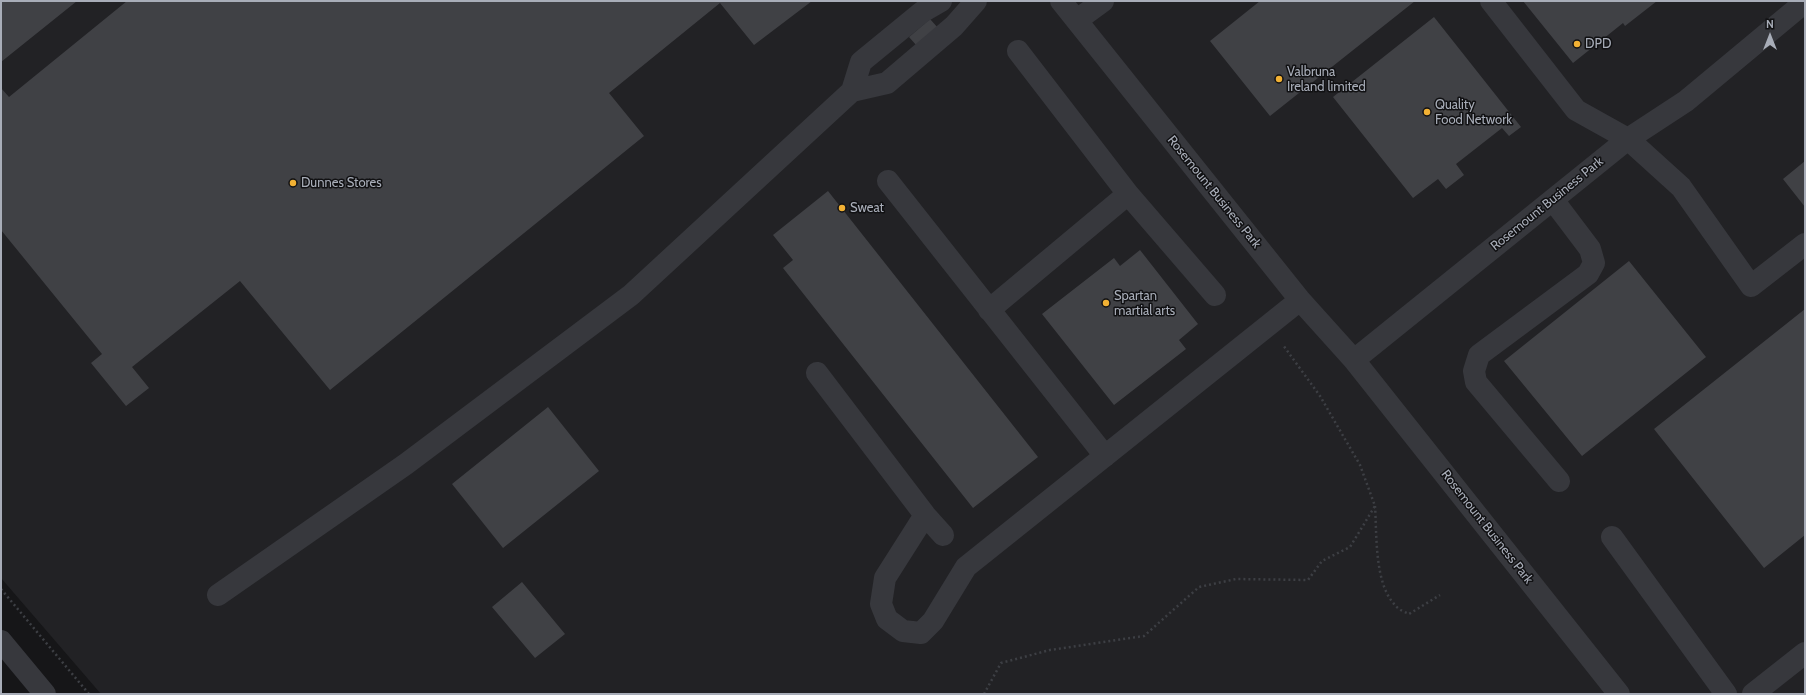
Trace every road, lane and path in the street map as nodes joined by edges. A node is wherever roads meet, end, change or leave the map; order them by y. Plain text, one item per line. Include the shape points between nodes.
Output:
1 (941, 1) edge
2 (976, 1) edge
3 (1061, 1) edge
4 (1103, 1) edge
5 (1491, 1) edge
6 (1805, 2) edge
7 (1077, 20) junction
8 (1018, 51) dead end
9 (852, 91) junction
10 (1628, 139) junction
11 (888, 181) dead end
12 (1128, 194) junction
13 (1553, 200) junction
14 (1805, 244) edge
15 (1215, 295) dead end
16 (1300, 300) junction
17 (989, 310) junction
18 (1268, 325) junction
19 (1354, 360) junction
20 (817, 373) dead end
21 (1105, 456) junction
22 (1559, 481) dead end
23 (1375, 506) junction
24 (925, 515) junction
25 (943, 534) dead end
26 (1612, 537) dead end
27 (1, 589) edge
28 (218, 595) dead end
29 (1440, 595) dead end
30 (1, 641) edge
31 (1805, 652) edge
32 (45, 694) edge
33 (89, 694) edge
34 (984, 694) edge
35 (1619, 694) edge
36 (1726, 694) edge
37 (1753, 694) edge

1 - 9 street via 922,12 861,62
2 - 9 street via 954,26 887,83
3 - 7 street, Rosemount Business Park
4 - 7 street
5 - 10 street via 1576,110
6 - 10 street, Rosemount Business Park via 1686,101
7 - 16 street, Rosemount Business Park
8 - 12 street
9 - 28 street via 630,295 406,464
10 - 13 street, Rosemount Business Park
10 - 14 street via 1681,187 1751,286
11 - 17 street
12 - 15 street
12 - 17 street
13 - 19 street, Rosemount Business Park
13 - 22 street via 1590,249 1594,263 1588,274 1479,355 1474,371 1476,382
16 - 18 street
16 - 19 street, Rosemount Business Park
17 - 21 street
18 - 21 street
18 - 23 path via 1320,396 1360,465
19 - 35 street, Rosemount Business Park
20 - 24 street
21 - 24 street via 966,567 933,621 921,633 903,631 887,619 881,604 885,578
23 - 29 path via 1378,560 1384,588 1396,607 1409,614
23 - 34 path via 1350,547 1322,561 1308,580 1236,579 1199,587 1144,636 1050,650 1001,663
24 - 25 street
26 - 36 street
27 - 33 path
30 - 32 street
31 - 37 street

